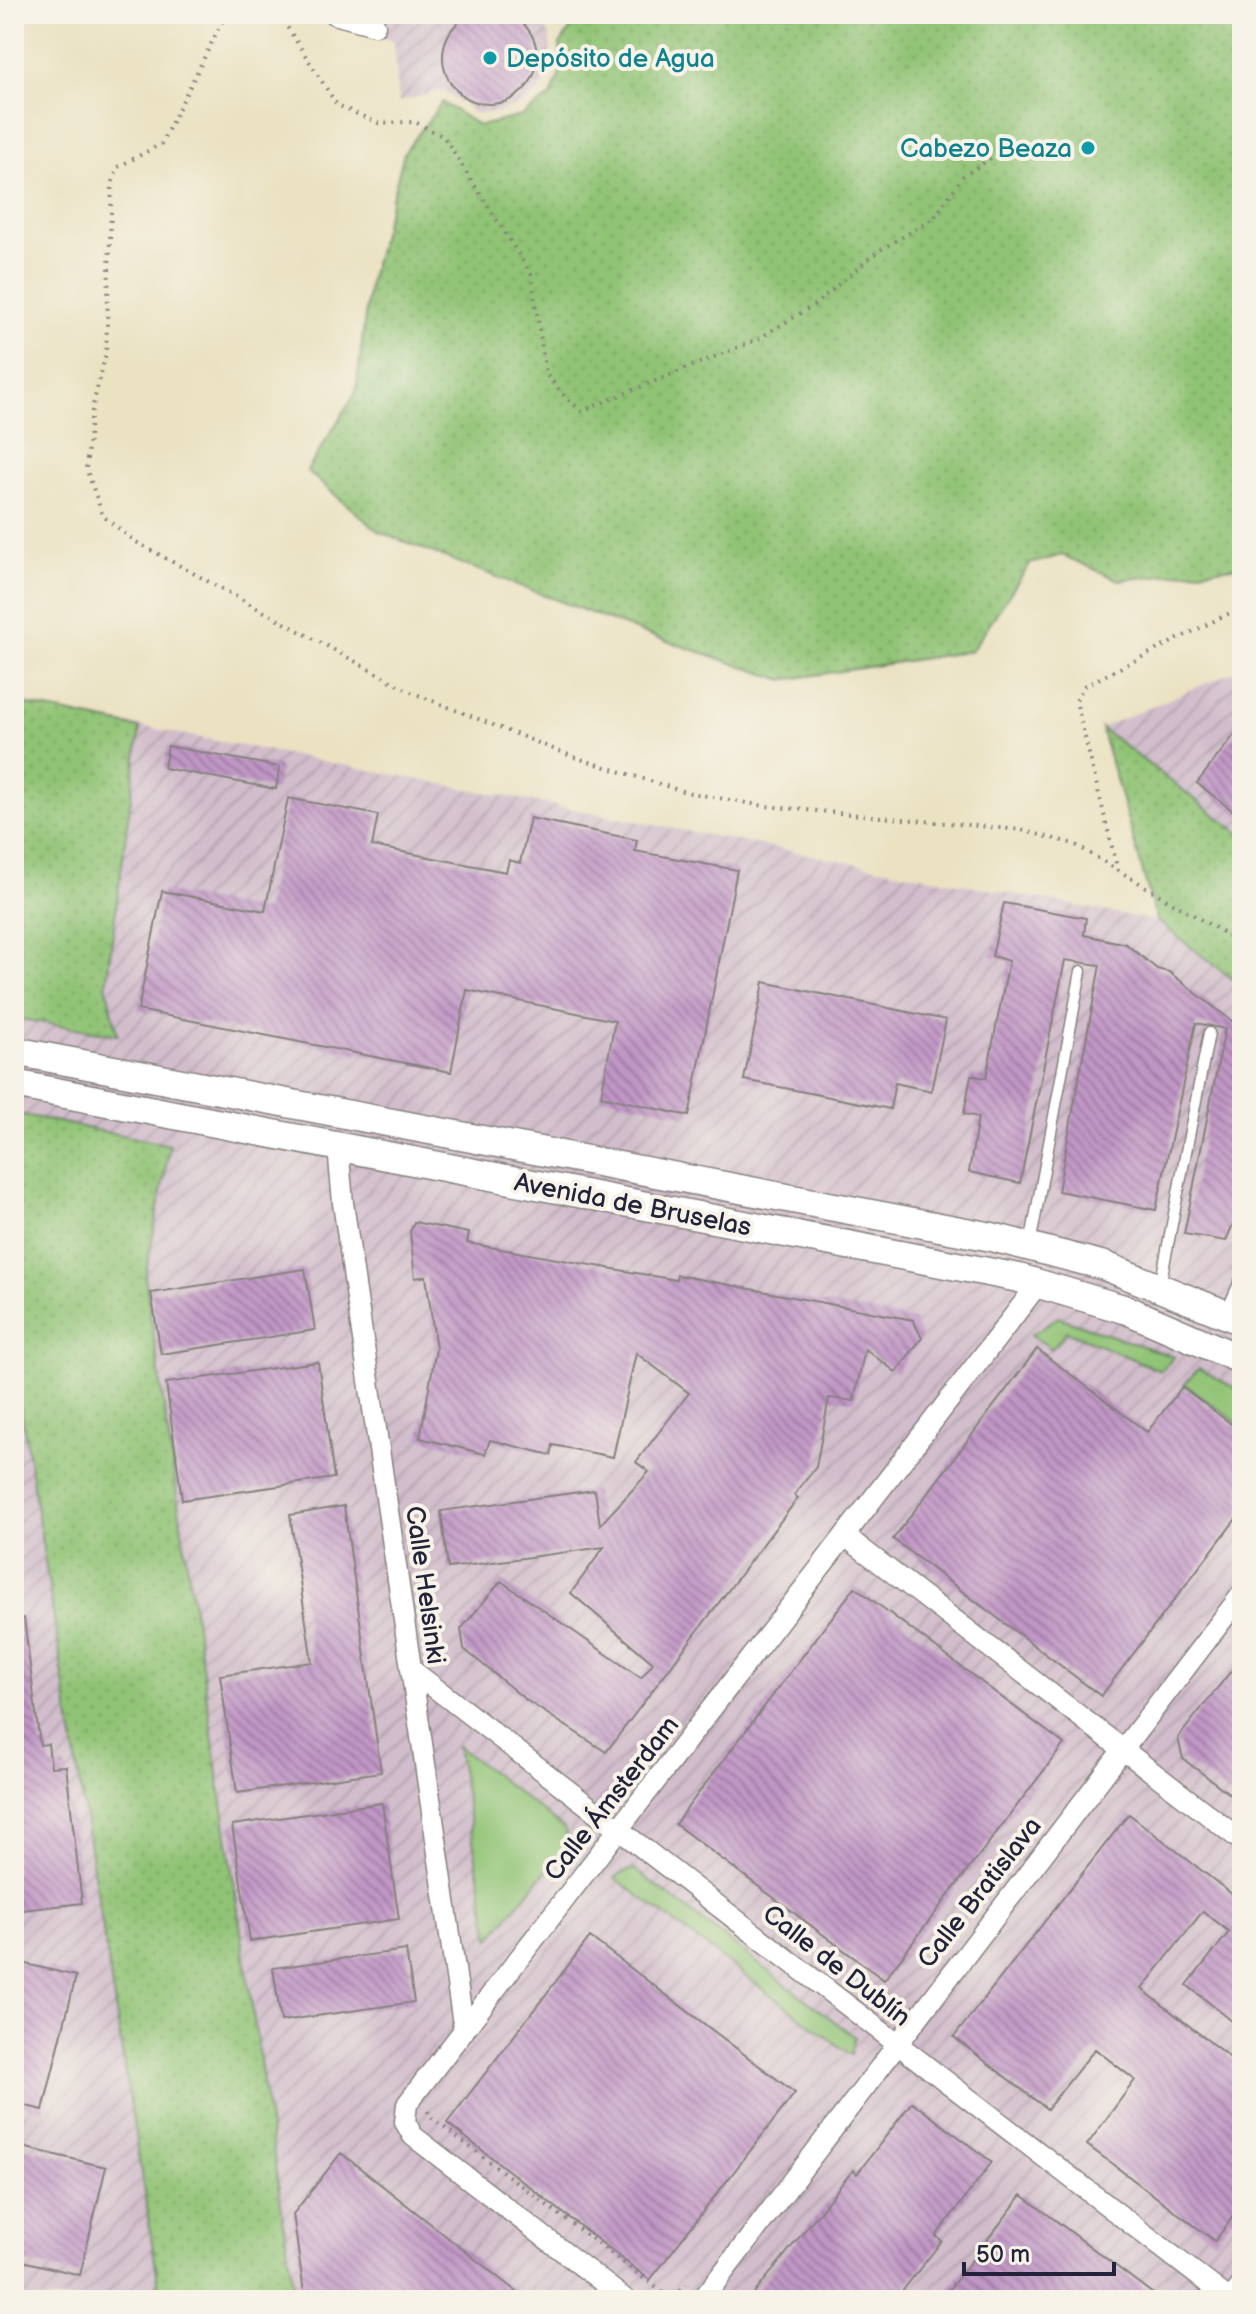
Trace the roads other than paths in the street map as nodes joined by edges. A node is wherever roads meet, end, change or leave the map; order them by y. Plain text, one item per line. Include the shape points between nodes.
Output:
1 (334, 14) edge
2 (375, 25) dead end
3 (1081, 971) dead end
4 (1209, 1033) dead end
5 (14, 1051) edge
6 (14, 1084) edge
7 (343, 1114) junction
8 (338, 1147) junction
9 (1040, 1248) junction
10 (1242, 1277) edge
11 (1039, 1283) junction
12 (1160, 1286) junction
13 (1234, 1317) edge
14 (1242, 1360) edge
15 (845, 1536) junction
16 (1242, 1594) edge
17 (413, 1671) junction
18 (1121, 1750) junction
19 (619, 1830) junction
20 (1242, 1841) edge
21 (464, 2031) junction
22 (896, 2042) junction
23 (1242, 2285) edge
24 (626, 2300) edge
25 (702, 2300) edge
26 (1230, 2300) edge

1 - 2 street
3 - 9 lane
4 - 12 lane
5 - 7 main road, Avenida de Bruselas
6 - 8 main road, Avenida de Bruselas
7 - 8 main road
7 - 9 main road, Avenida de Bruselas
8 - 11 main road, Avenida de Bruselas
8 - 17 street, Calle Helsinki
9 - 11 main road
9 - 12 main road, Avenida de Bruselas
10 - 13 lane
11 - 14 main road, Avenida de Bruselas via 1150,1319
11 - 15 street, Calle Ámsterdam
12 - 13 main road, Avenida de Bruselas
15 - 18 street
15 - 19 street, Calle Ámsterdam
16 - 18 street, Calle Bratislava
17 - 19 street, Calle de Dublín
17 - 21 street, Calle Helsinki
18 - 20 street
18 - 22 street, Calle Bratislava
19 - 21 street, Calle Ámsterdam
19 - 22 street, Calle de Dublín
21 - 24 street, Calle Ámsterdam via 407,2104 405,2122 413,2136
22 - 25 street, Calle Bratislava
22 - 26 street, Calle de Dublín
23 - 26 street

